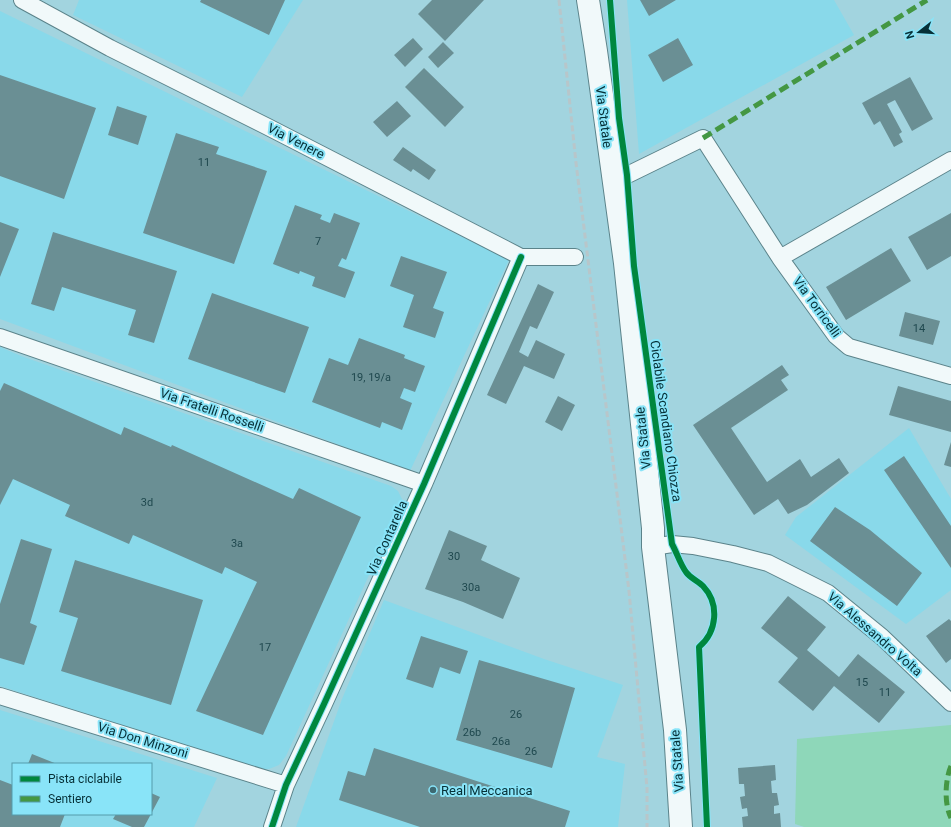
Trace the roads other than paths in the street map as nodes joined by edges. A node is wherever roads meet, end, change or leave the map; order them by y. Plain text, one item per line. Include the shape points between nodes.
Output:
1 (22, 0) edge
2 (588, 0) edge
3 (598, 0) edge
4 (596, 51) junction
5 (951, 160) edge
6 (613, 182) junction
7 (521, 257) junction
8 (575, 257) dead end
9 (780, 258) junction
10 (0, 337) edge
11 (951, 376) edge
12 (424, 484) junction
13 (654, 547) junction
14 (0, 696) edge
15 (951, 703) edge
16 (286, 785) junction
17 (272, 827) edge
18 (681, 827) edge

1 - 7 street, Via Venere via 110,48
2 - 4 main road, Via Statale
3 - 4 main road, Via Statale
4 - 6 main road, Via Statale
5 - 9 street
6 - 9 street, Via Torricelli via 703,138
6 - 13 main road, Via Statale via 625,263
7 - 8 street, Via Venere
7 - 12 street, Via Contarella
9 - 11 street, Via Torricelli via 836,336 849,347
10 - 12 street, Via Fratelli Rosselli
12 - 16 street, Via Contarella
13 - 15 street, Via Alessandro Volta via 672,544 693,546 768,563 828,593 882,637
13 - 18 main road, Via Statale via 675,730
14 - 16 street, Via Don Minzoni
16 - 17 street, Via Contarella

